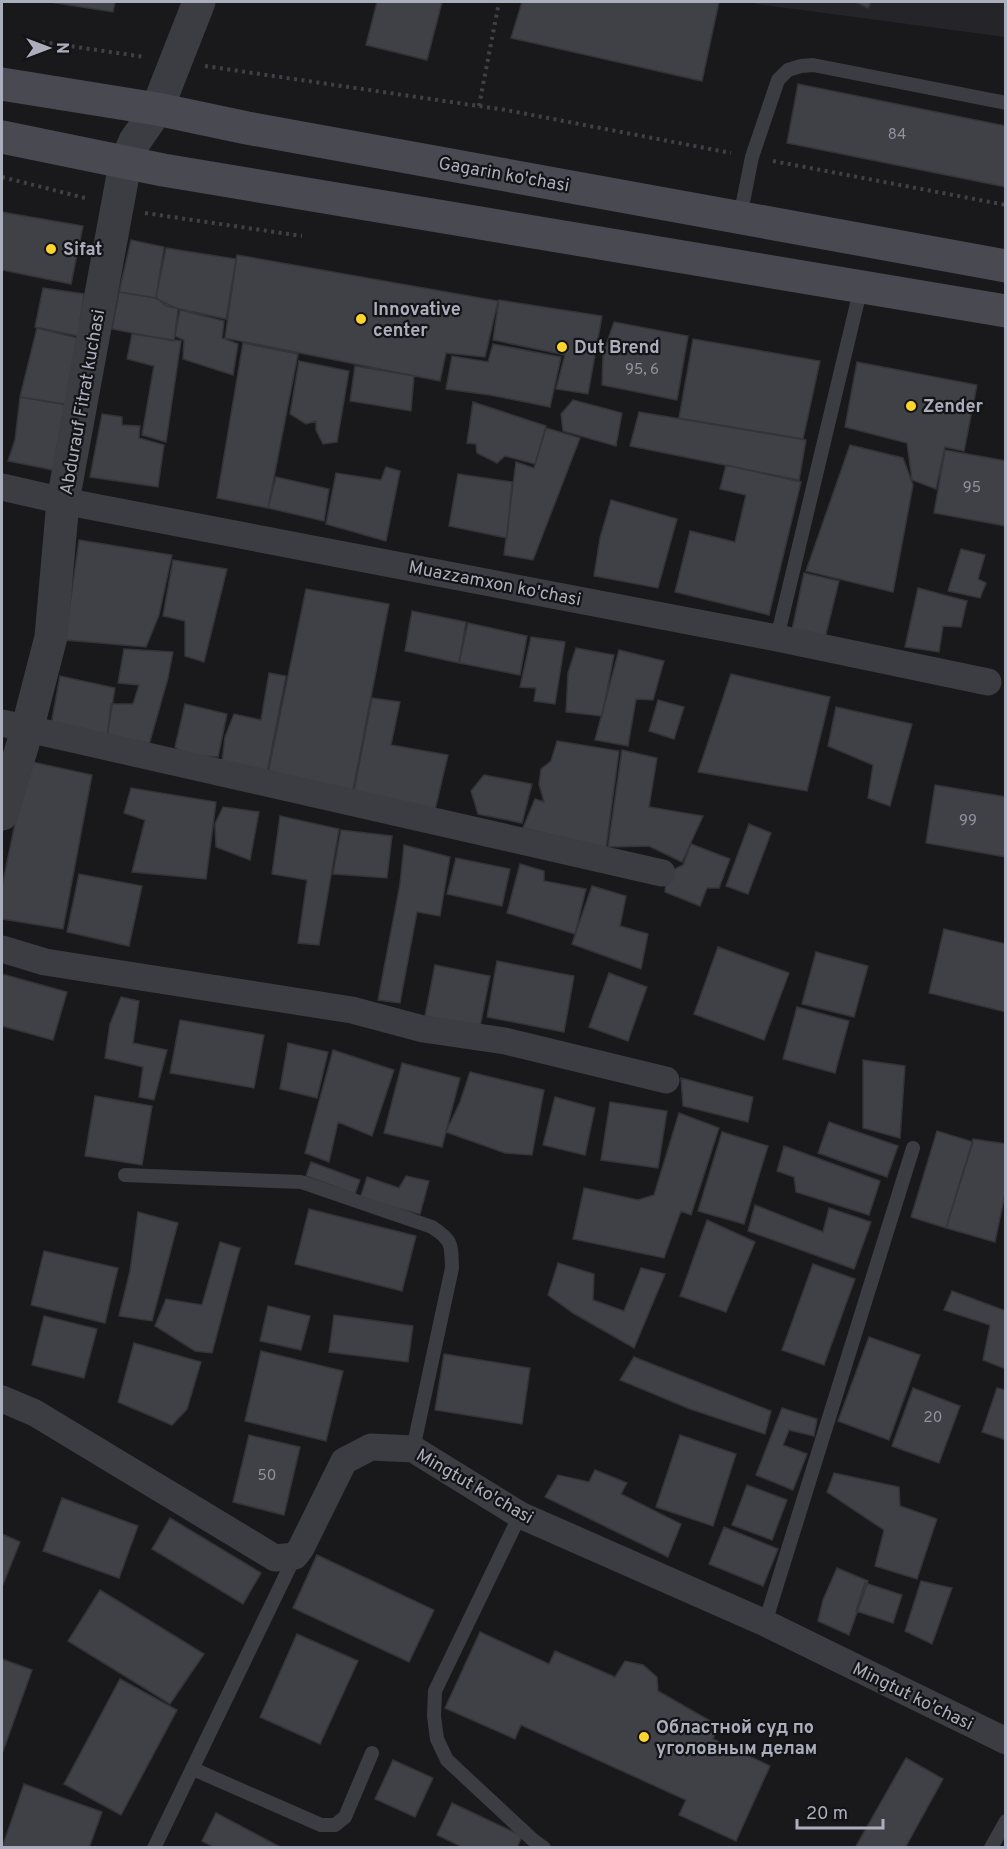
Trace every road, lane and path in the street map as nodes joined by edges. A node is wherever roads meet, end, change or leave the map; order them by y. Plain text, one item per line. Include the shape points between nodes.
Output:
1 (199, 2) edge
2 (499, 2) edge
3 (42, 42) dead end
4 (176, 62) junction
5 (2, 84) edge
6 (1005, 103) edge
7 (479, 106) junction
8 (157, 110) junction
9 (2, 137) edge
10 (752, 157) junction
11 (125, 164) junction
12 (2, 177) edge
13 (1005, 205) edge
14 (118, 206) junction
15 (740, 217) junction
16 (302, 236) dead end
17 (1005, 266) edge
18 (861, 287) junction
19 (1005, 311) edge
20 (2, 487) edge
21 (63, 501) junction
22 (777, 638) junction
23 (988, 682) dead end
24 (14, 727) edge
25 (2, 814) edge
26 (662, 873) dead end
27 (2, 949) edge
28 (666, 1080) dead end
29 (913, 1148) dead end
30 (125, 1175) dead end
31 (2, 1399) edge
32 (412, 1449) junction
33 (520, 1515) junction
34 (295, 1556) junction
35 (765, 1623) junction
36 (1005, 1741) edge
37 (372, 1753) dead end
38 (193, 1769) junction
39 (1005, 1821) edge
40 (154, 1848) edge
41 (544, 1848) edge
42 (991, 1848) edge

1 - 4 street, Abdurauf Fitrat kuchasi
2 - 7 path
3 - 4 path
4 - 7 path
4 - 8 street, Abdurauf Fitrat kuchasi
5 - 8 main road, Gagarin ko'chasi
6 - 10 lane via 813,65 801,66 788,70 778,80
7 - 10 path
8 - 11 street, Abdurauf Fitrat kuchasi via 135,141
8 - 15 main road, Gagarin ko'chasi
9 - 11 main road
10 - 13 path
10 - 15 lane
11 - 14 street, Abdurauf Fitrat kuchasi
11 - 18 main road
12 - 14 path
14 - 16 path via 147,214
14 - 21 street, Abdurauf Fitrat kuchasi
15 - 17 main road, Gagarin ko'chasi
18 - 19 main road
18 - 22 lane
20 - 21 street, Muazzamxon ko'chasi
21 - 22 street, Muazzamxon ko'chasi
21 - 24 street, Abdurauf Fitrat kuchasi via 51,637
22 - 23 street, Muazzamxon ko'chasi
24 - 25 street, Abdurauf Fitrat kuchasi
24 - 26 street
27 - 28 street via 45,962 351,1010 423,1029 505,1041
29 - 35 lane
30 - 32 lane via 301,1182 432,1227 447,1237 452,1268
31 - 34 street via 35,1413 275,1557
32 - 33 street, Mingtut ko'chasi
32 - 34 street, Mingtut ko'chasi via 371,1447 344,1461
33 - 35 street, Mingtut ko'chasi
33 - 41 lane via 435,1691 434,1716 437,1739 447,1760
34 - 38 lane
35 - 36 street, Mingtut ko'chasi
37 - 38 lane via 345,1818 335,1825 321,1825
38 - 40 lane
39 - 42 lane

